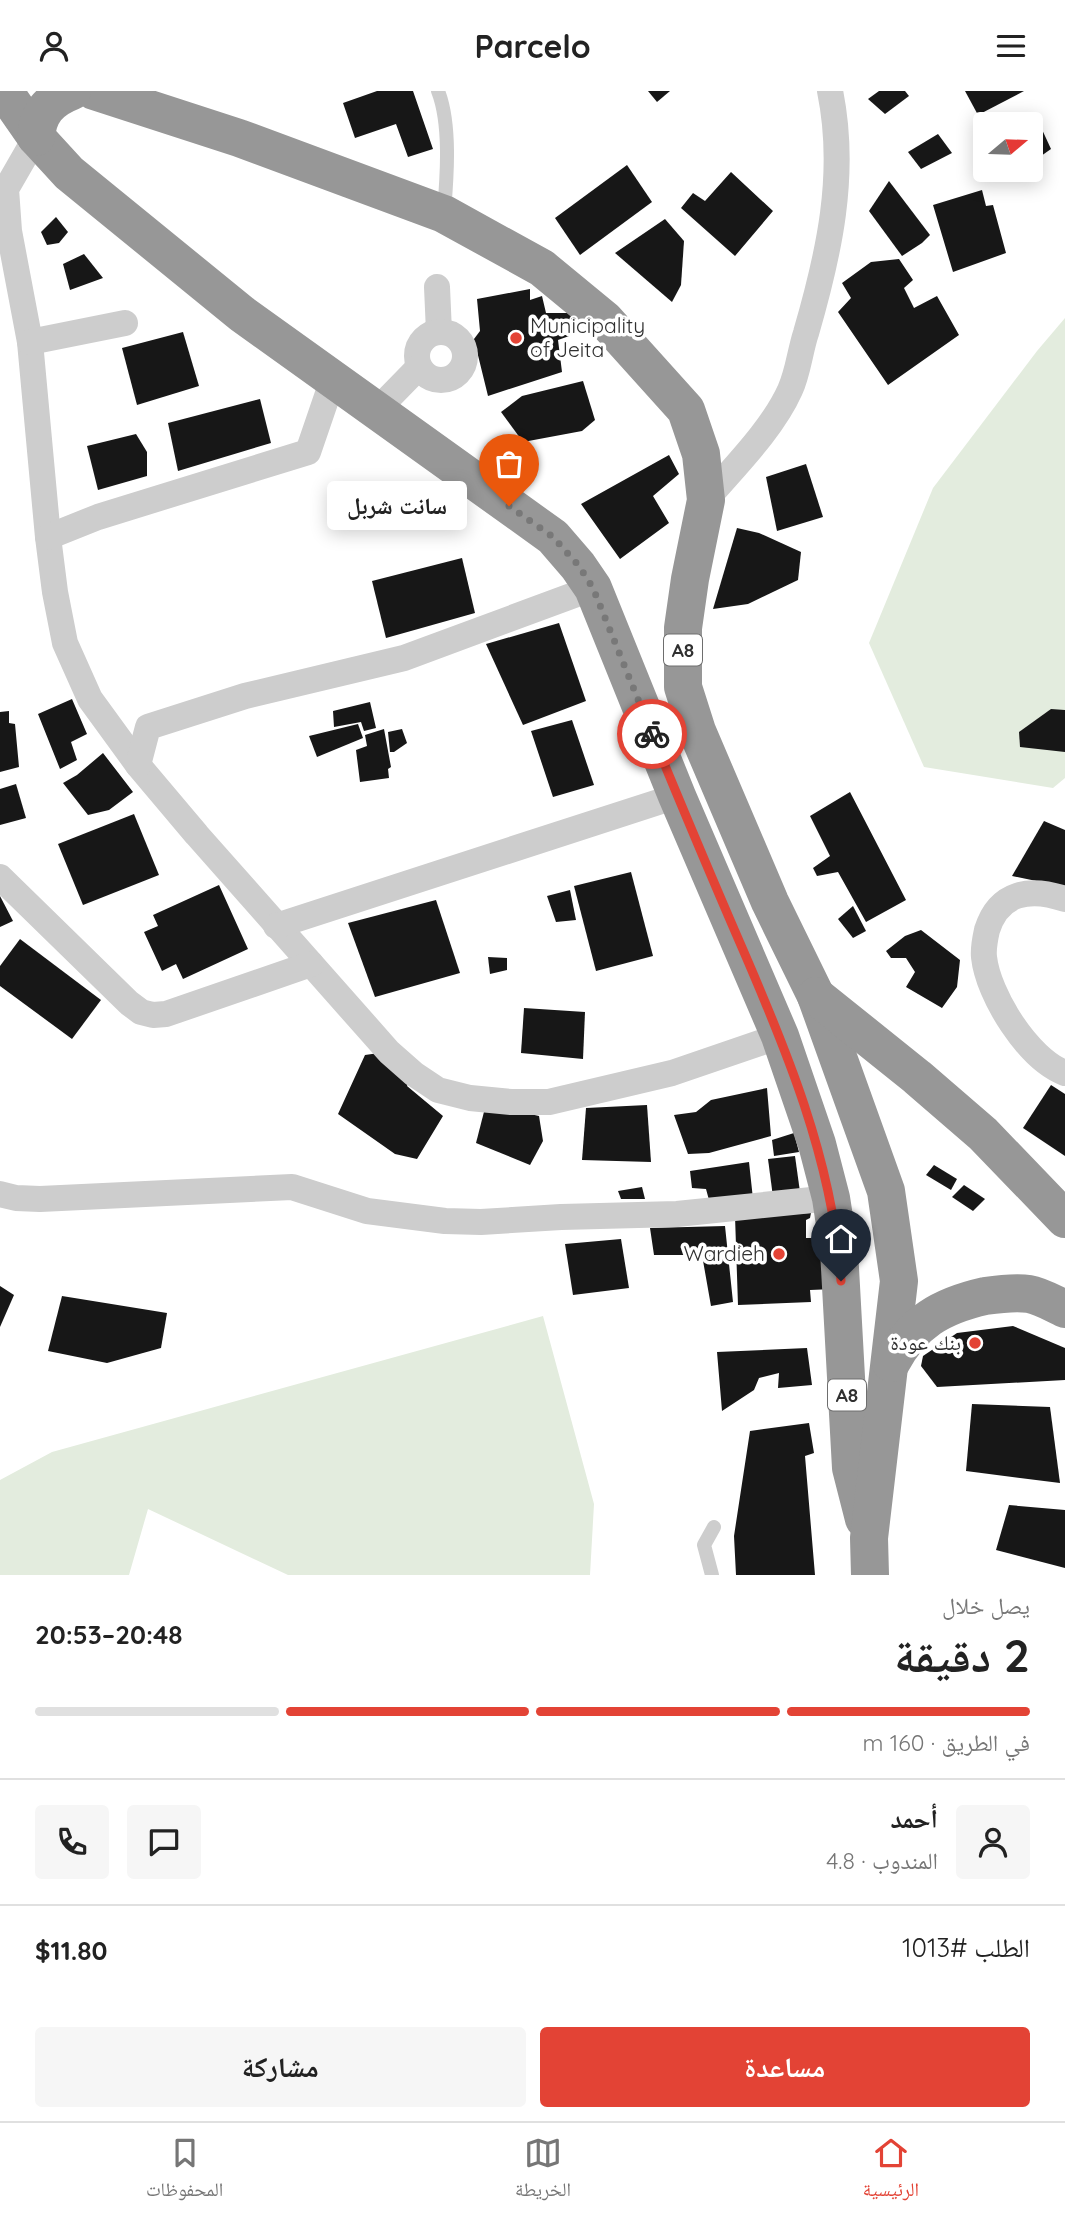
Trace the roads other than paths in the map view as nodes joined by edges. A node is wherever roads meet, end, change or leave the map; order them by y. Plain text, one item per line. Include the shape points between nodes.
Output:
1 (4, 91) edge
2 (72, 91) edge
3 (94, 91) edge
4 (438, 91) edge
5 (830, 91) edge
6 (36, 137) junction
7 (444, 214) junction
8 (437, 287) dead end
9 (125, 323) dead end
10 (439, 332) junction
11 (30, 342) junction
12 (419, 367) junction
13 (333, 379) junction
14 (377, 410) junction
15 (706, 500) junction
16 (48, 537) junction
17 (593, 588) junction
18 (138, 765) junction
19 (677, 796) junction
20 (0, 877) edge
21 (1065, 899) edge
22 (276, 926) junction
23 (311, 964) junction
24 (816, 996) junction
25 (780, 1035) junction
26 (1065, 1073) edge
27 (0, 1194) edge
28 (831, 1198) junction
29 (1065, 1219) edge
30 (900, 1281) junction
31 (956, 1303) junction
32 (1065, 1309) edge
33 (891, 1363) junction
34 (713, 1527) dead end
35 (870, 1557) edge
36 (712, 1575) edge

1 - 6 highway
2 - 6 highway via 43,111
3 - 7 highway, A8 via 239,138
4 - 7 lane via 447,170
5 - 15 street via 837,162 833,225 791,390 764,431
6 - 11 street via 6,189 9,231
6 - 13 highway via 69,173 242,314
7 - 15 highway, A8 via 542,268 605,320 644,361 686,410 701,453
8 - 10 street
9 - 11 street
10 - 12 street via 418,348
10 - 12 street via 457,338 465,354 464,364 443,380 433,379
11 - 16 street
12 - 14 street
13 - 14 highway
13 - 16 street via 308,452
14 - 17 highway via 553,537
15 - 24 highway, A8 via 683,628 683,687 712,768
16 - 18 street via 65,643 90,699
17 - 18 street via 404,658 245,696 148,727
17 - 19 highway
18 - 22 street
19 - 22 street
19 - 25 highway
20 - 23 street via 114,991 141,1012 166,1014
21 - 26 street via 1038,894 1003,901 992,916 984,944 988,975 1002,1008 1043,1060
22 - 23 street
23 - 25 street via 414,1074 438,1090 470,1098 549,1102 672,1073
24 - 29 highway via 983,1134
24 - 30 highway, A8 via 886,1191
25 - 28 highway
27 - 28 street via 40,1199 292,1187 367,1211 471,1222 677,1214
28 - 30 highway via 865,1252
28 - 35 highway, A8 via 839,1250 851,1468
30 - 31 highway
30 - 33 highway, A8
31 - 32 highway via 997,1294 1030,1294
31 - 33 highway via 927,1318 900,1346
33 - 35 highway, A8
34 - 36 lane via 704,1545

